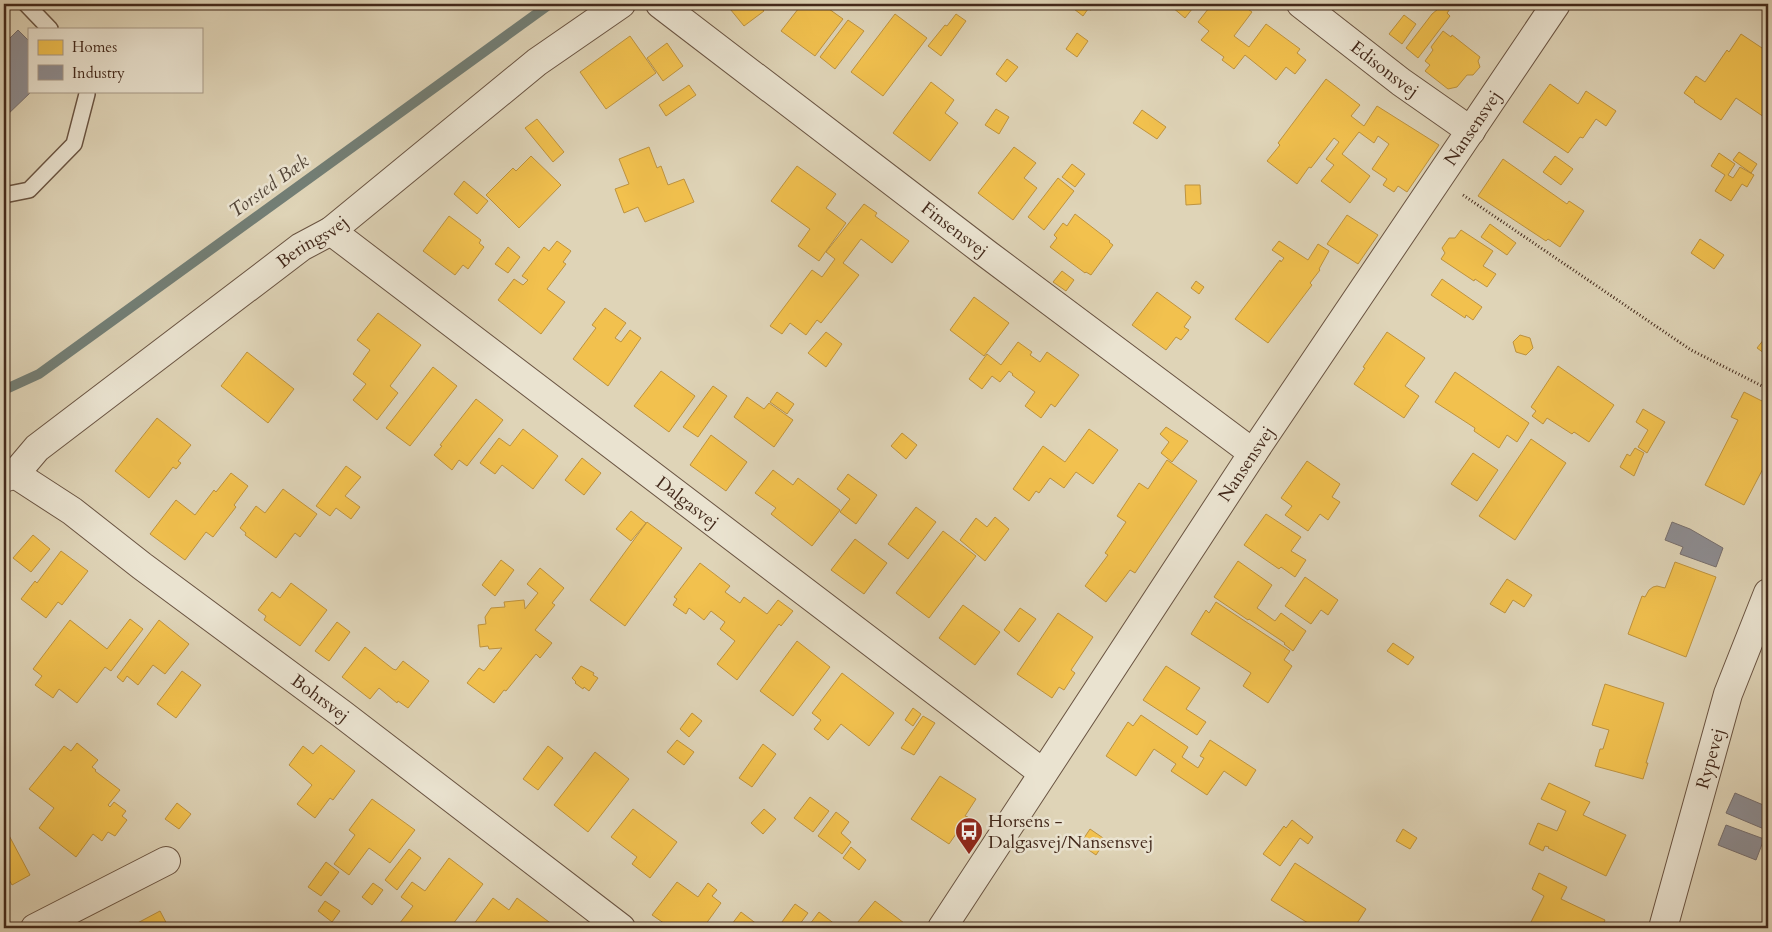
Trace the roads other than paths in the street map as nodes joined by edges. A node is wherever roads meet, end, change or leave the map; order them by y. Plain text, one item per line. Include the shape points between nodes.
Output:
1 (26, 4) edge
2 (621, 4) edge
3 (660, 4) edge
4 (1301, 4) edge
5 (1556, 4) edge
6 (49, 28) edge
7 (87, 92) edge
8 (1471, 130) junction
9 (4, 195) edge
10 (331, 231) junction
11 (1253, 453) junction
12 (9, 476) edge
13 (1768, 593) edge
14 (1043, 773) junction
15 (166, 861) dead end
16 (36, 928) edge
17 (621, 928) edge
18 (942, 928) edge
19 (1663, 928) edge

1 - 6 lane
2 - 10 street, Beringsvej via 537,62
3 - 11 street, Finsensvej via 986,254
4 - 8 street, Edisonsvej via 1401,82
5 - 8 street, Nansensvej
7 - 9 lane via 74,144 29,190
8 - 11 street, Nansensvej
10 - 12 street, Beringsvej via 301,247 37,448
10 - 14 street, Dalgasvej
11 - 14 street, Nansensvej
12 - 17 street, Bohrsvej via 72,511
13 - 19 street, Rypevej via 1728,694
14 - 18 street, Nansensvej
15 - 16 street

